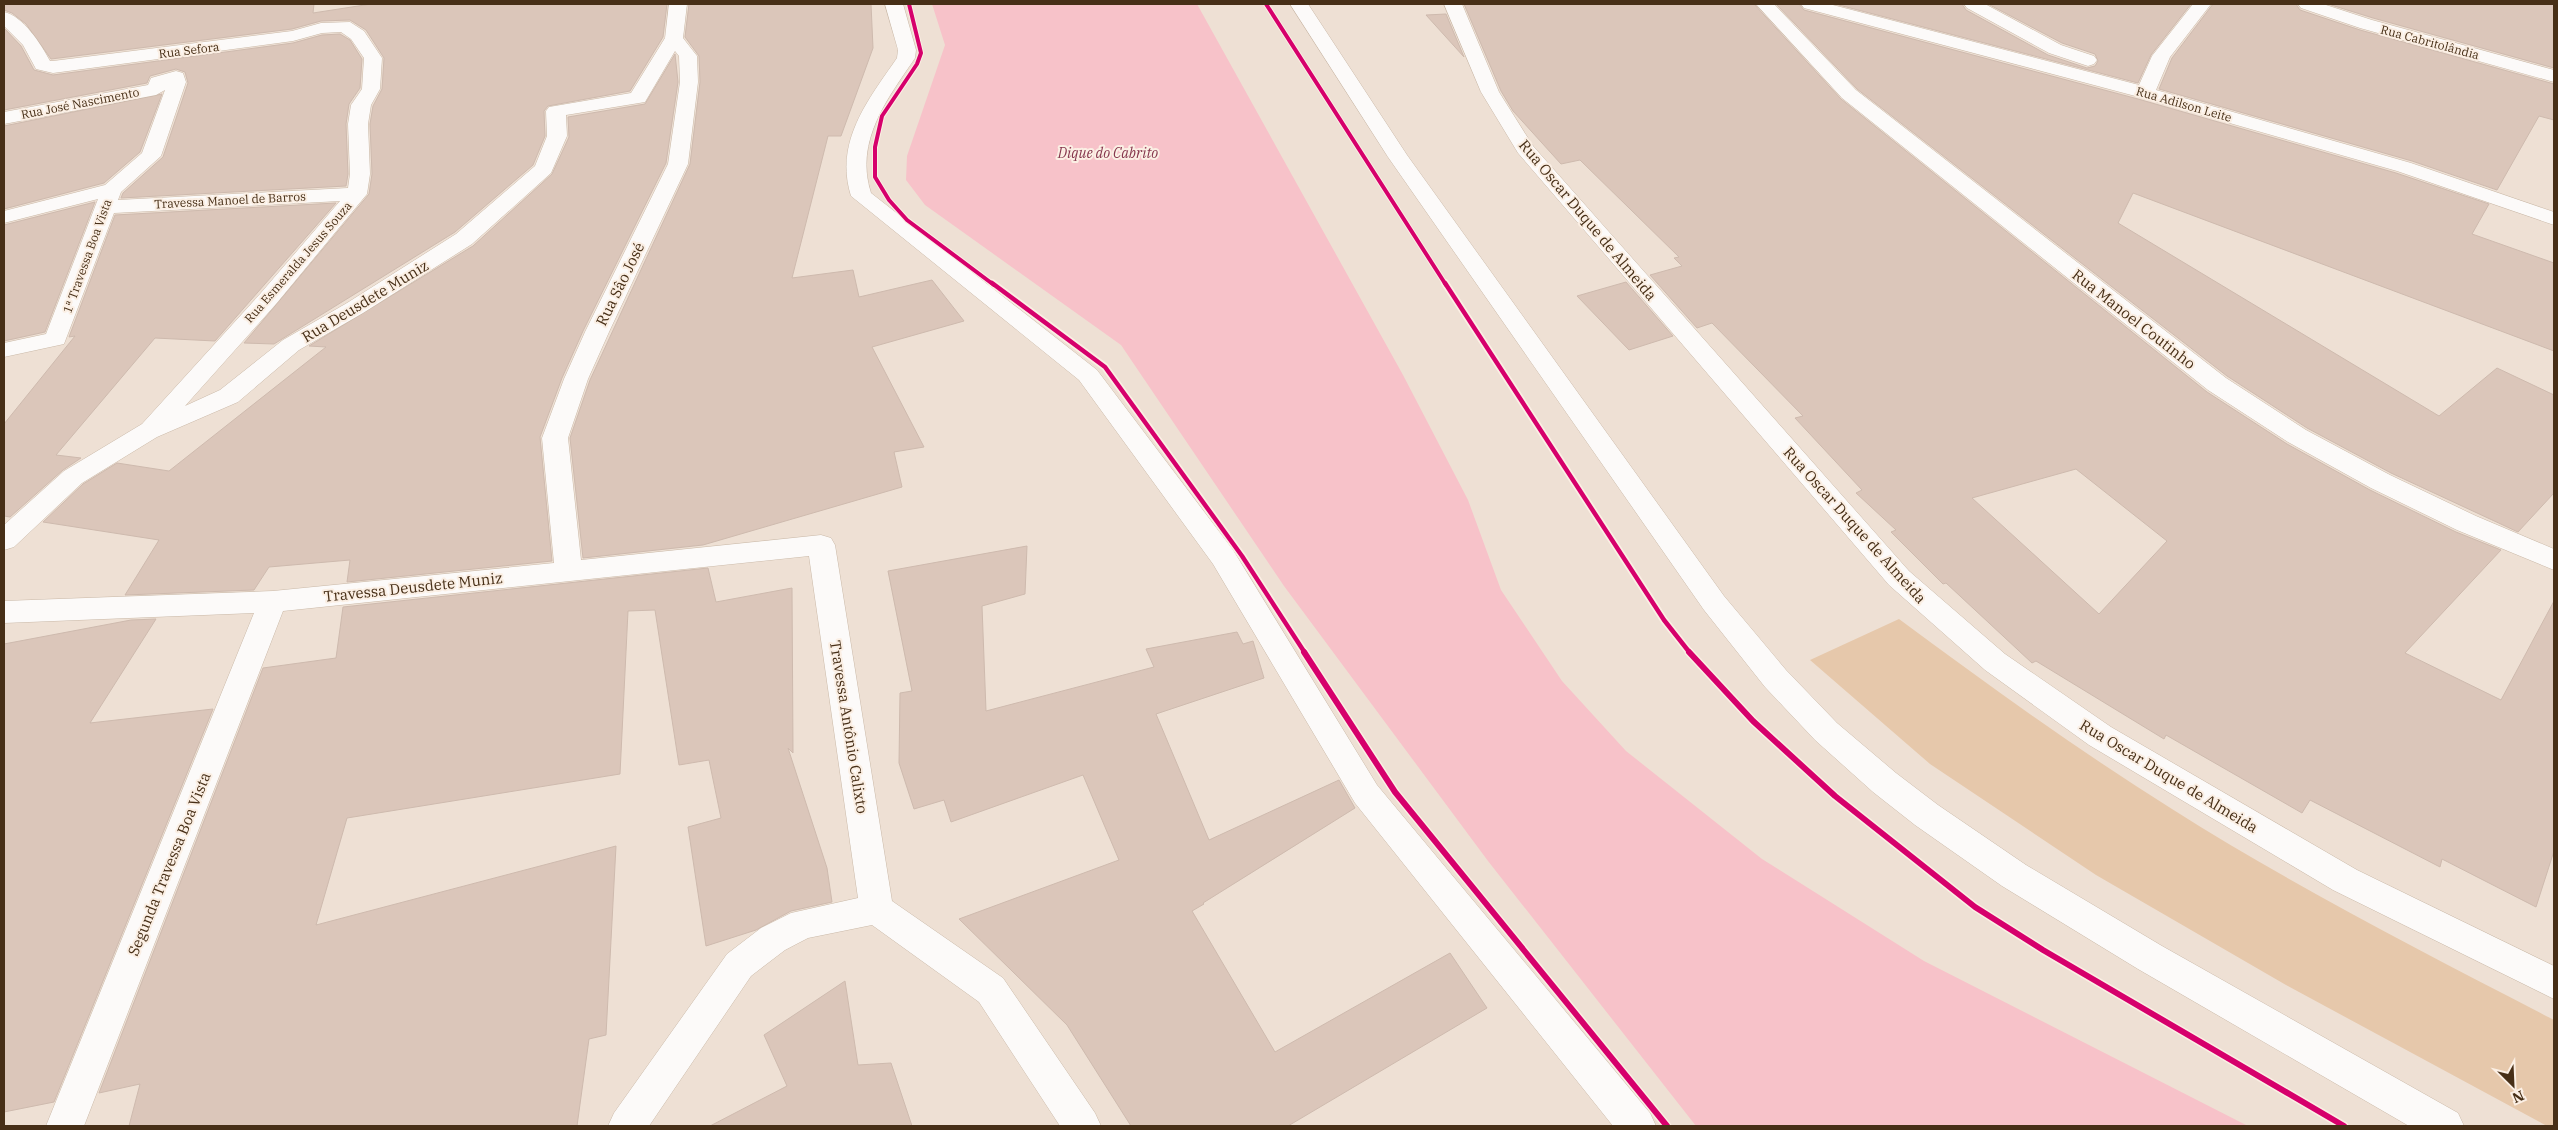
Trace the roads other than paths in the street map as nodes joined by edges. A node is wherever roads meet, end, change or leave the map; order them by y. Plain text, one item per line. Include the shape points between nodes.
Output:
1 (678, 4) edge
2 (894, 4) edge
3 (1299, 4) edge
4 (1453, 4) edge
5 (1765, 4) edge
6 (1810, 4) edge
7 (1973, 4) edge
8 (2202, 4) edge
9 (2307, 4) edge
10 (4, 17) edge
11 (358, 34) joint
12 (674, 38) junction
13 (2554, 76) edge
14 (2148, 85) junction
15 (156, 89) joint
16 (4, 118) edge
17 (357, 194) junction
18 (108, 198) junction
19 (4, 217) edge
20 (2554, 219) edge
21 (4, 350) edge
22 (148, 431) junction
23 (4, 540) edge
24 (821, 545) joint
25 (2554, 560) edge
26 (568, 570) junction
27 (274, 602) junction
28 (4, 612) edge
29 (876, 909) junction
30 (2554, 983) edge
31 (65, 1126) edge
32 (627, 1126) edge
33 (1082, 1126) edge
34 (1637, 1126) edge
35 (2445, 1126) edge

1 - 12 street
2 - 34 street via 907,50 906,58 866,119 856,185 861,196 1088,375 1223,557 1366,794
3 - 35 street via 1398,157 1714,603 1765,667 1844,747 1955,836 2078,916
4 - 30 street, Rua Oscar Duque de Almeida via 1490,92 1525,149 1840,511 1900,578 1947,622 2046,699 2100,736 2192,791 2345,880
5 - 25 street, Rua Manoel Coutinho via 1849,94 2233,395 2336,458 2420,503
6 - 14 street, Rua Adilson Leite
7 - 14 street via 2054,49
8 - 14 street via 2186,27 2169,43
9 - 13 street, Rua Cabritolândia via 2366,24
10 - 11 street, Rua Sefora via 31,42 44,65 53,67 294,36 334,26 344,26
11 - 17 street, Rua Esmeralda Jesus Souza via 373,58 372,89 361,105 358,124 360,174
12 - 22 street, Rua Deusdete Muniz via 638,98 556,112 557,136 544,169 464,239 291,346 229,396
12 - 26 street, Rua Sâo José via 688,56 689,82 678,164 597,332 555,438
14 - 20 street, Rua Adilson Leite
15 - 16 street, Rua José Nascimento
15 - 18 street, 1ª Travessa Boa Vista via 158,82 176,78 174,95 151,156
17 - 18 street, Travessa Manoel de Barros
17 - 22 street, Rua Esmeralda Jesus Souza via 268,299
18 - 19 street
18 - 21 street, 1ª Travessa Boa Vista via 56,339
22 - 23 street, Rua Deusdete Muniz via 73,477
24 - 26 street, Travessa Deusdete Muniz
24 - 29 street, Travessa Antônio Calixto
26 - 27 street, Travessa Deusdete Muniz
27 - 28 street, Travessa Deusdete Muniz
27 - 31 street, Segunda Travessa Boa Vista
29 - 32 street via 803,924 772,939 739,965
29 - 33 street via 991,990

